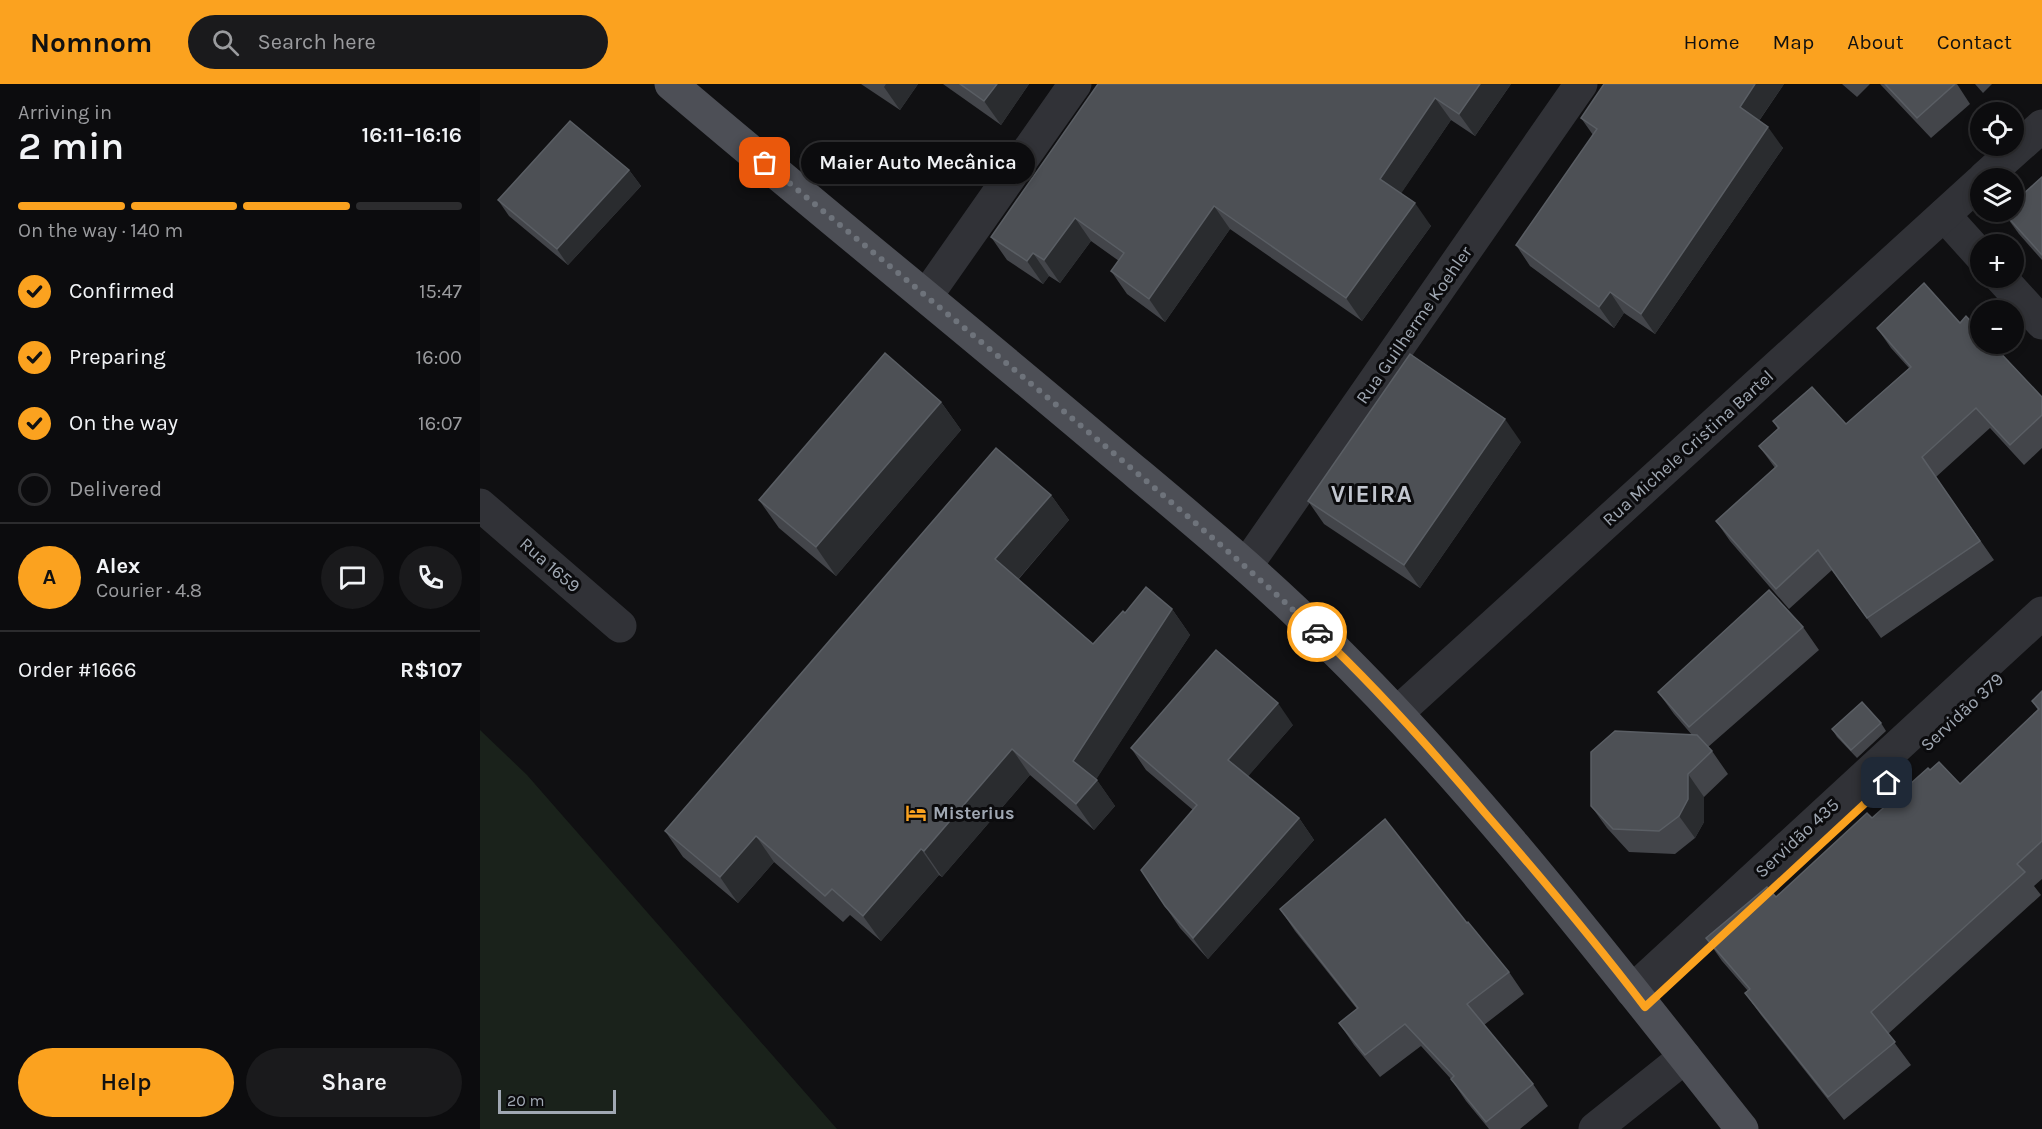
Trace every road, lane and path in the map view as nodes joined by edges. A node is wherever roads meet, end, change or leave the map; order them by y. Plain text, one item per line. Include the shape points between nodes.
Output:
1 (671, 84) edge
2 (1075, 84) edge
3 (1581, 84) edge
4 (2042, 126) edge
5 (1995, 168) edge
6 (1970, 192) edge
7 (1944, 215) junction
8 (1970, 244) edge
9 (2010, 288) edge
10 (927, 296) junction
11 (2042, 323) edge
12 (480, 505) edge
13 (1246, 566) junction
14 (2042, 613) edge
15 (620, 626) dead end
16 (2042, 638) edge
17 (1397, 713) junction
18 (1639, 999) junction
19 (1685, 1057) junction
20 (1594, 1129) edge
21 (1742, 1129) edge

1 - 10 main road
2 - 10 street
3 - 13 street, Rua Guilherme Koehler
4 - 5 street
6 - 7 street, Rua Michele Cristina Bartel
7 - 8 street
7 - 17 street, Rua Michele Cristina Bartel
9 - 11 street
10 - 13 main road
12 - 15 street, Rua 1659
13 - 17 main road
14 - 18 street, Servidão 435
16 - 18 street, Servidão 379
17 - 18 main road via 1528,863
18 - 19 main road
19 - 20 street
19 - 21 main road

